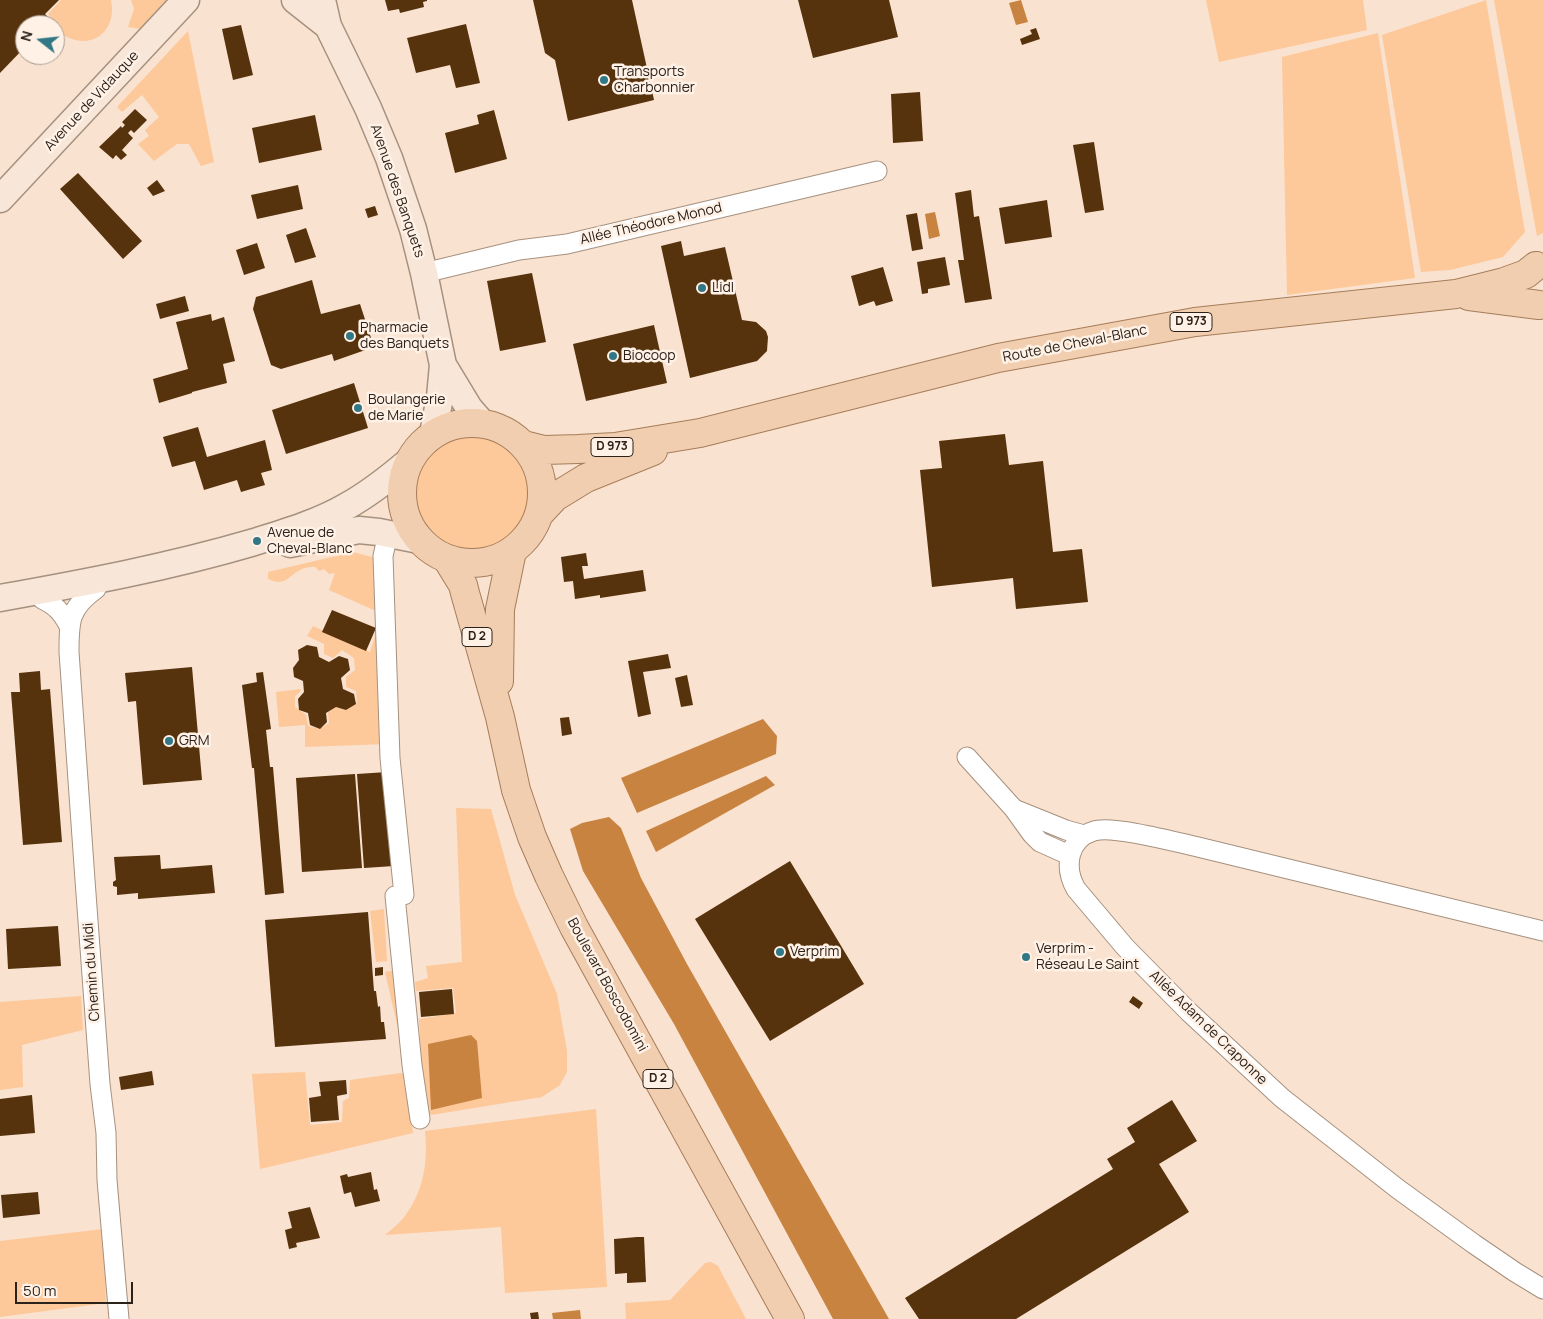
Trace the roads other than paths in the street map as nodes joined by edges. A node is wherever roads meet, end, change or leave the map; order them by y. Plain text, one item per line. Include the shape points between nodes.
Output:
1 (295, 0) edge
2 (322, 0) edge
3 (186, 1) edge
4 (328, 26) junction
5 (877, 171) dead end
6 (0, 199) edge
7 (1540, 262) edge
8 (424, 272) junction
9 (1456, 294) junction
10 (1541, 307) edge
11 (442, 365) junction
12 (482, 423) junction
13 (700, 433) junction
14 (433, 434) junction
15 (524, 445) junction
16 (408, 462) junction
17 (540, 513) junction
18 (388, 534) junction
19 (419, 540) junction
20 (512, 551) junction
21 (447, 559) junction
22 (96, 589) junction
23 (0, 598) edge
24 (42, 599) junction
25 (0, 606) edge
26 (69, 626) junction
27 (500, 717) junction
28 (967, 758) dead end
29 (1014, 809) junction
30 (1084, 835) junction
31 (1069, 855) junction
32 (1543, 931) edge
33 (420, 1119) dead end
34 (1543, 1289) edge
35 (119, 1319) edge
36 (790, 1319) edge

1 - 4 main road, Avenue des Banquets
2 - 4 main road, Avenue des Banquets
3 - 6 main road, Avenue de Vidauque
4 - 8 main road, Avenue des Banquets via 389,158
5 - 8 street, Allée Théodore Monod via 583,240 519,250
7 - 9 main road, Route de Cheval-Blanc / D 973 via 1526,274
7 - 10 main road via 1532,286
8 - 11 main road, Avenue des Banquets
9 - 10 main road, Route de Cheval-Blanc / D 973
9 - 13 main road, Route de Cheval-Blanc / D 973 via 1195,322 1060,346 998,358
11 - 12 main road, Avenue des Banquets
11 - 14 main road, Avenue des Banquets
12 - 14 main road via 465,422
12 - 15 main road via 512,434
13 - 15 main road, D 973 via 615,447 544,450
13 - 17 main road, D 973 via 586,478 556,497
14 - 16 main road
15 - 17 main road via 535,460 541,477
16 - 19 main road via 401,495 404,511
16 - 23 main road via 346,507 284,533 179,562
17 - 20 main road via 524,541
18 - 19 main road
18 - 22 main road via 359,530
18 - 33 street via 383,556 390,758 404,895 395,896
19 - 21 main road via 432,552
20 - 21 main road via 480,563
20 - 27 main road, Boulevard Boscodomini / D 2 via 500,609
21 - 27 main road, Boulevard Boscodomini / D 2 via 462,585
22 - 24 main road
22 - 26 street, Chemin du Midi via 79,603
24 - 25 main road
24 - 26 street via 61,612
26 - 35 street, Chemin du Midi via 84,880
27 - 36 main road, Boulevard Boscodomini / D 2 via 516,790 532,837 574,928
28 - 29 street
29 - 30 street
29 - 31 street via 1040,842
30 - 31 street
30 - 32 street via 1106,829 1172,841
31 - 34 street, Allée Adam de Craponne via 1070,880 1125,947 1282,1098 1406,1195

